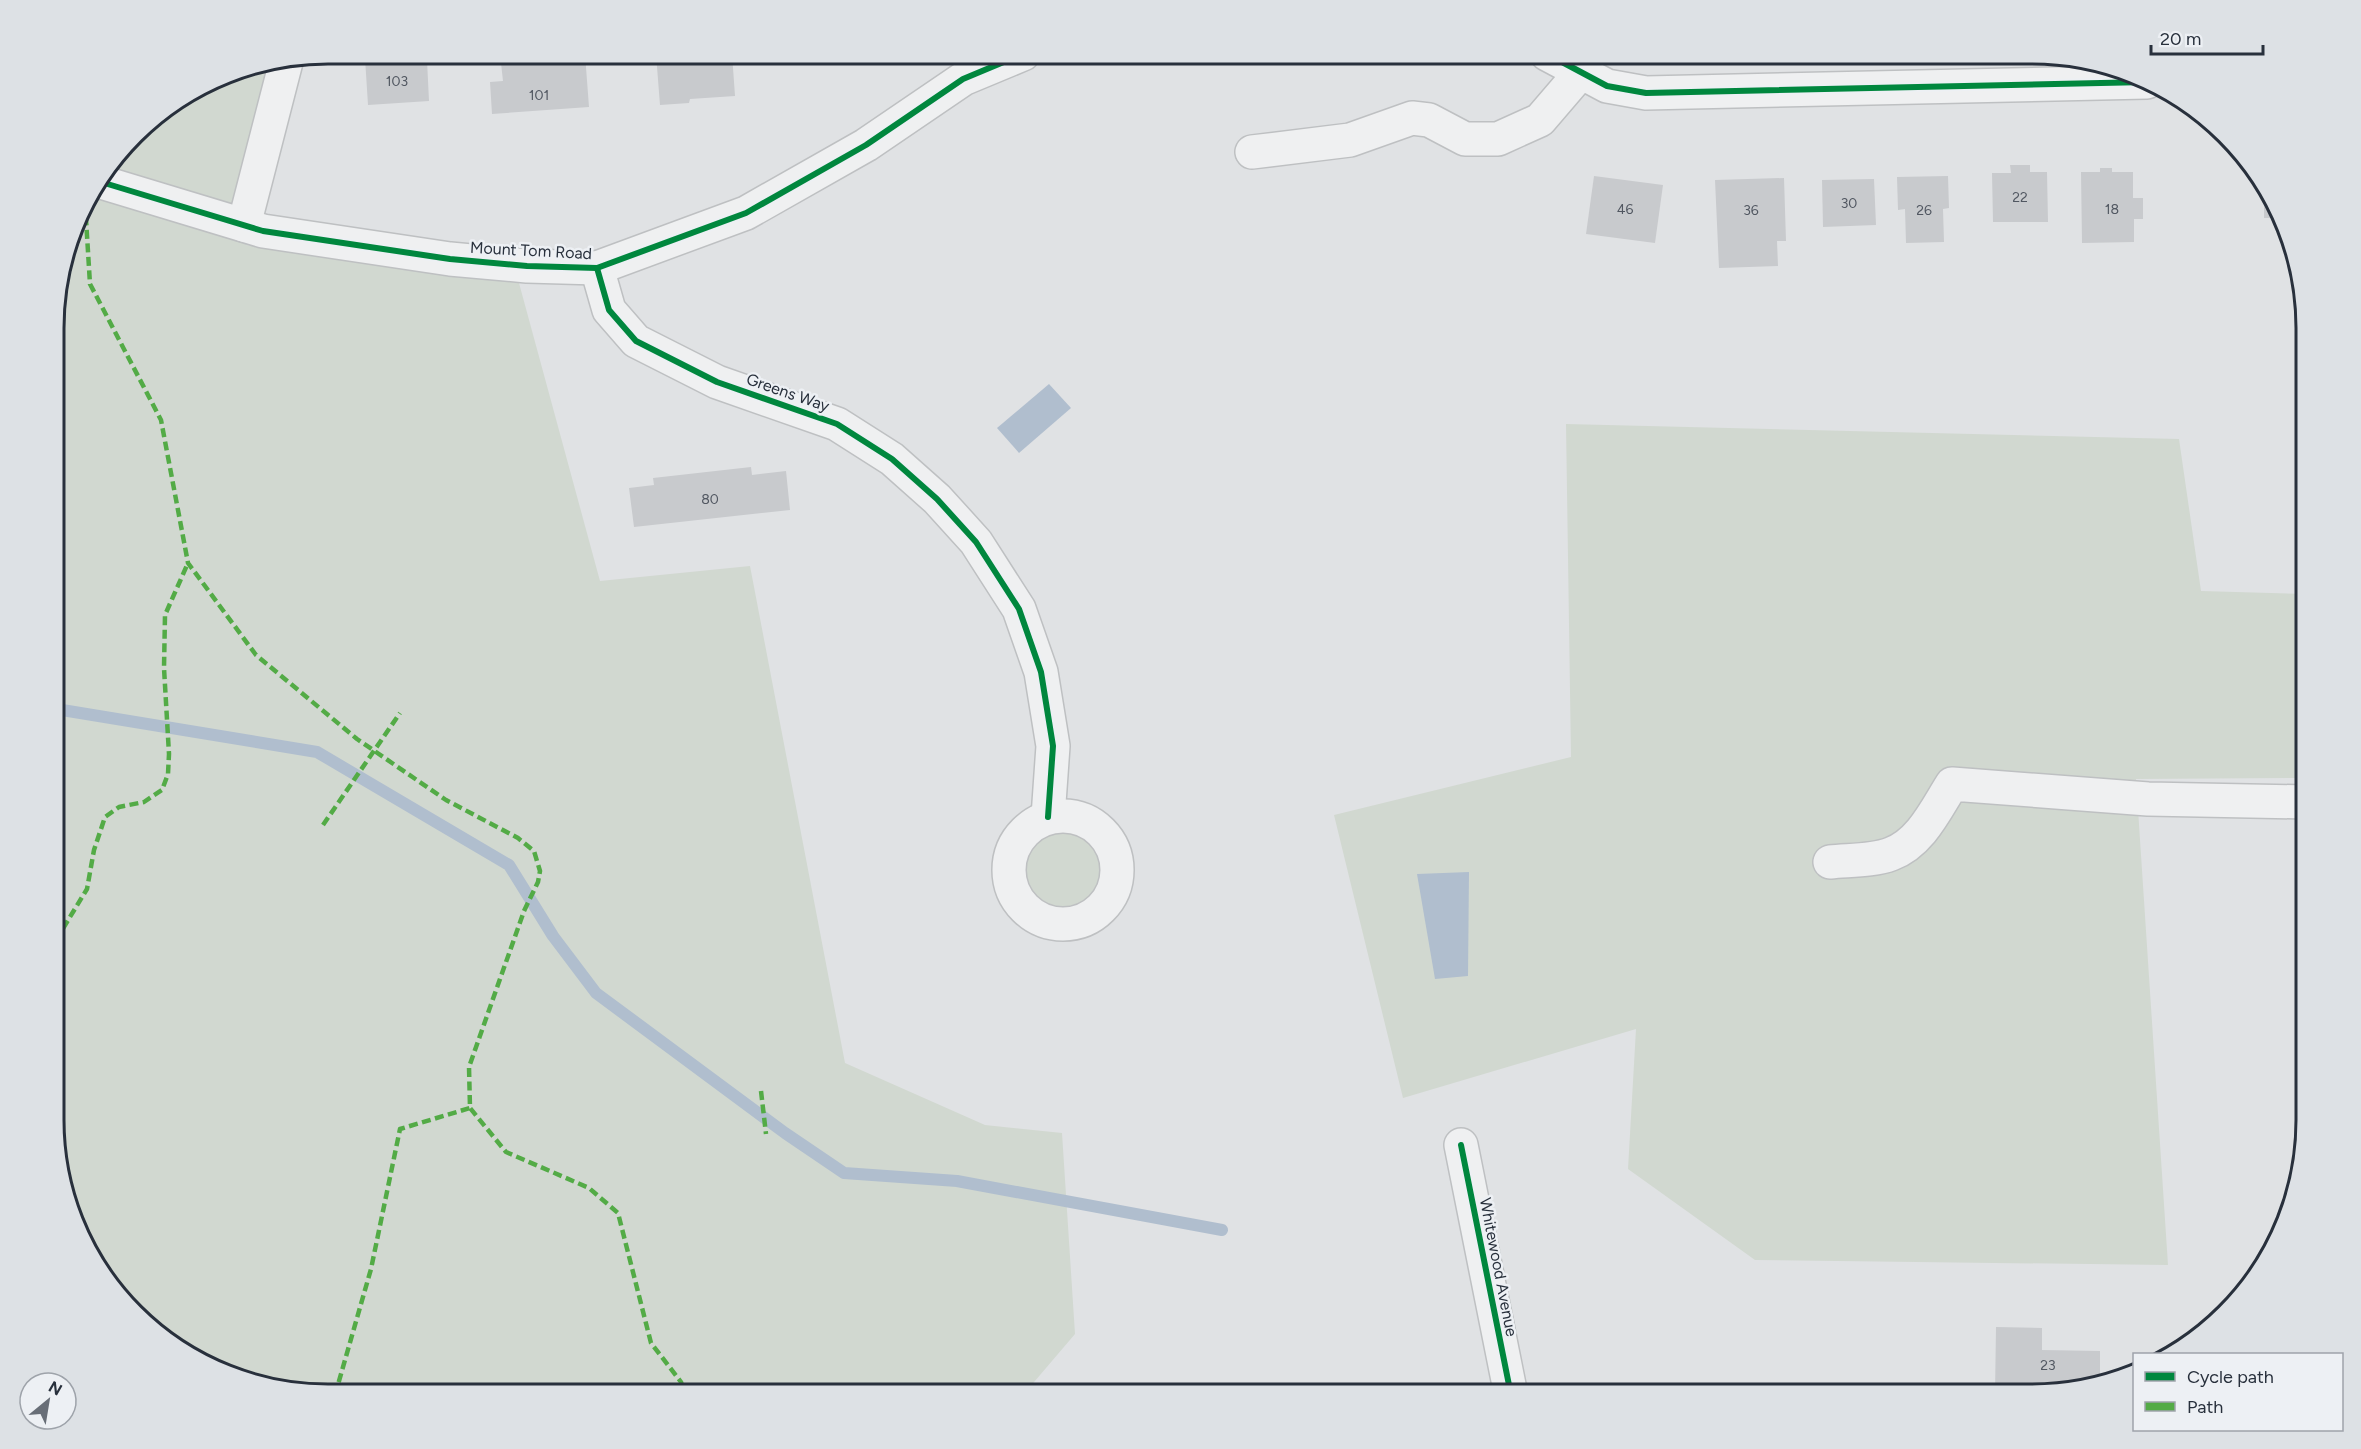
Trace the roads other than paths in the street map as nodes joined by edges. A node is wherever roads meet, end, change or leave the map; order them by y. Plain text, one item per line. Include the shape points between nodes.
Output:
1 (1000, 64) edge
2 (1568, 64) edge
3 (284, 69) edge
4 (1582, 71) junction
5 (2127, 82) edge
6 (1252, 152) dead end
7 (108, 184) edge
8 (244, 225) junction
9 (597, 268) junction
10 (2296, 802) edge
11 (1048, 817) dead end
12 (1830, 862) dead end
13 (1461, 1145) dead end
14 (1509, 1384) edge

1 - 9 street, Mount Tom Road via 963,80 866,145 746,213
2 - 4 street
3 - 8 street
4 - 5 street via 1607,86 1646,93
4 - 6 street via 1540,120 1498,139 1465,139 1429,120 1412,118 1350,140
7 - 8 street, Mount Tom Road
8 - 9 street, Mount Tom Road via 450,259
9 - 11 street, Greens Way via 609,310 636,341 717,382 837,424 892,459 937,499 976,542 1020,609 1041,672 1053,746
10 - 12 street via 2148,799 1952,784 1908,845 1890,855
13 - 14 street, Whitewood Avenue

